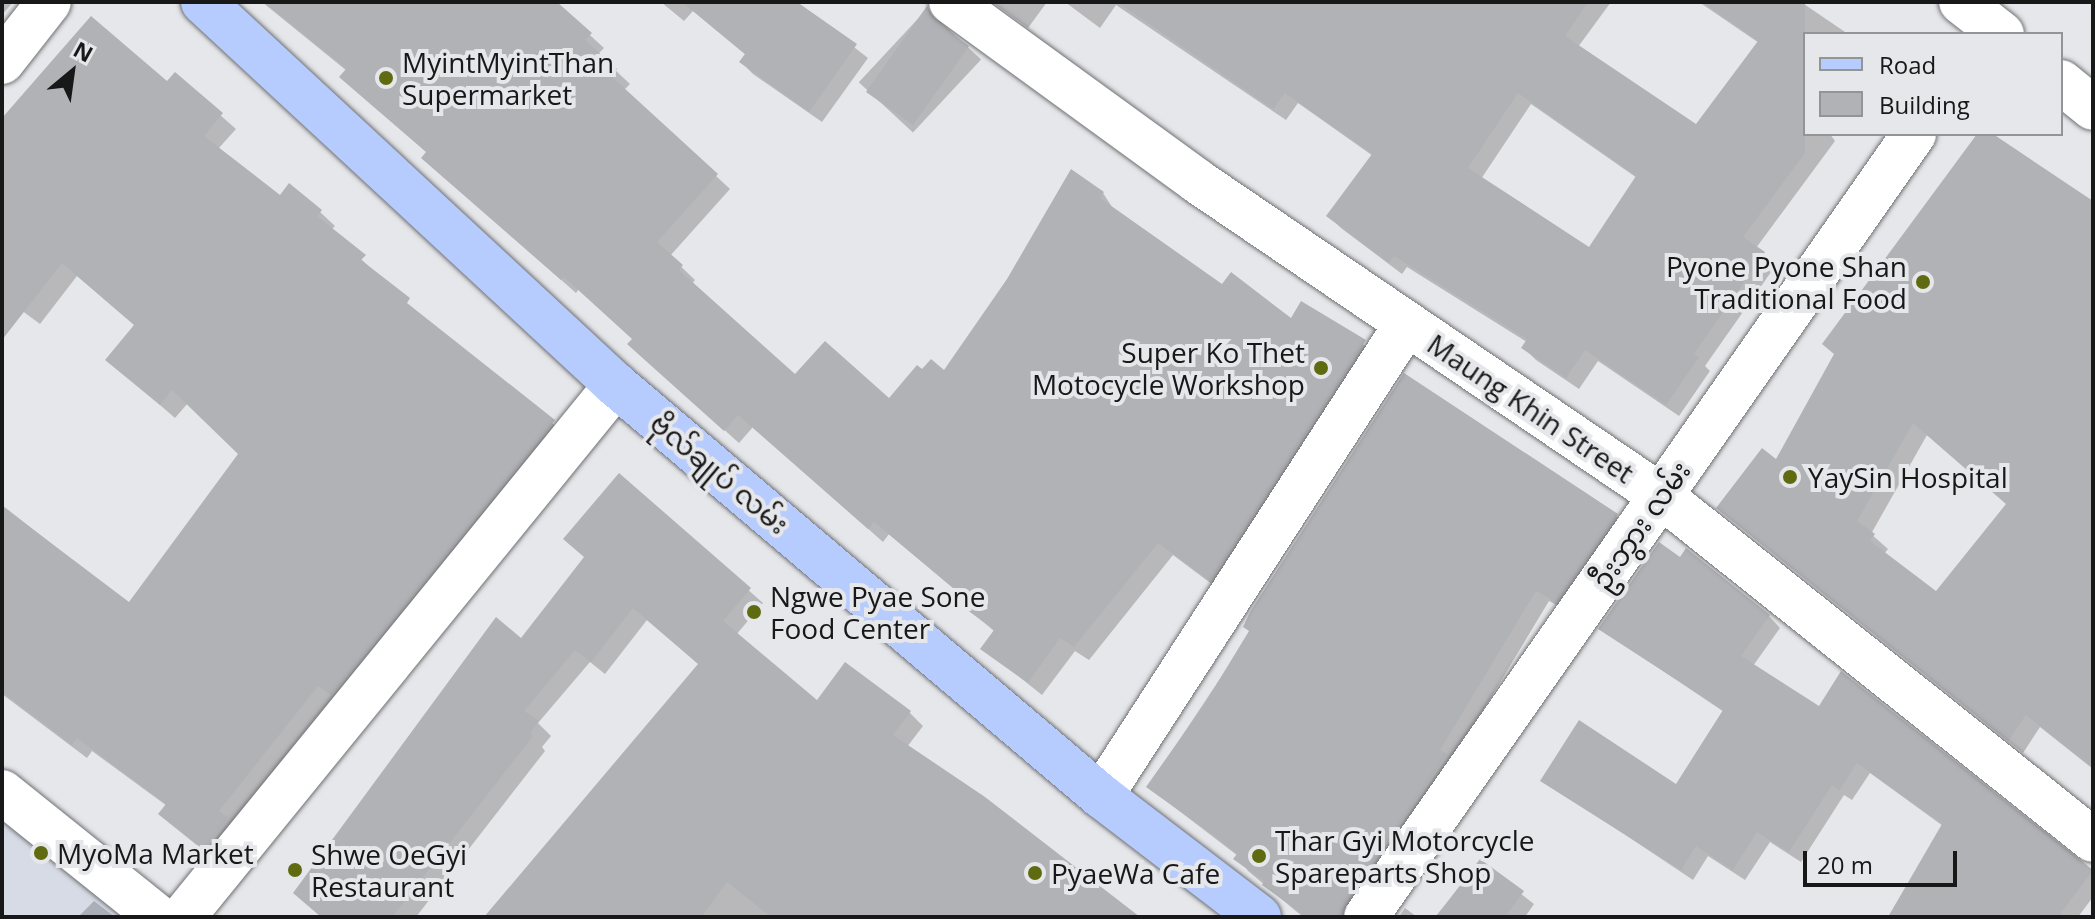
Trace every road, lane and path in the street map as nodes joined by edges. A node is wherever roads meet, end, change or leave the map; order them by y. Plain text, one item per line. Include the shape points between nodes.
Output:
1 (49, 2) edge
2 (203, 2) edge
3 (951, 2) edge
4 (2, 62) edge
5 (2063, 84) edge
6 (2093, 108) edge
7 (1913, 136) edge
8 (1407, 323) junction
9 (616, 385) junction
10 (1661, 496) junction
11 (2, 792) edge
12 (1101, 796) junction
13 (2093, 840) edge
14 (158, 917) edge
15 (183, 917) edge
16 (1259, 917) edge
17 (1366, 917) edge

1 - 4 street
2 - 9 main road, ဗိုလ်ချုပ် လမ်း
3 - 8 street, Maung Khin Street via 1197,181
5 - 6 street
7 - 10 street, ဦးဘွား လမ်း
8 - 10 street, Maung Khin Street
8 - 12 street
9 - 12 main road, ဗိုလ်ချုပ် လမ်း
9 - 15 street
10 - 13 street, Maung Khin Street
10 - 17 street, ဦးဘွား လမ်း
11 - 14 street
12 - 16 main road, ဗိုလ်ချုပ် လမ်း

